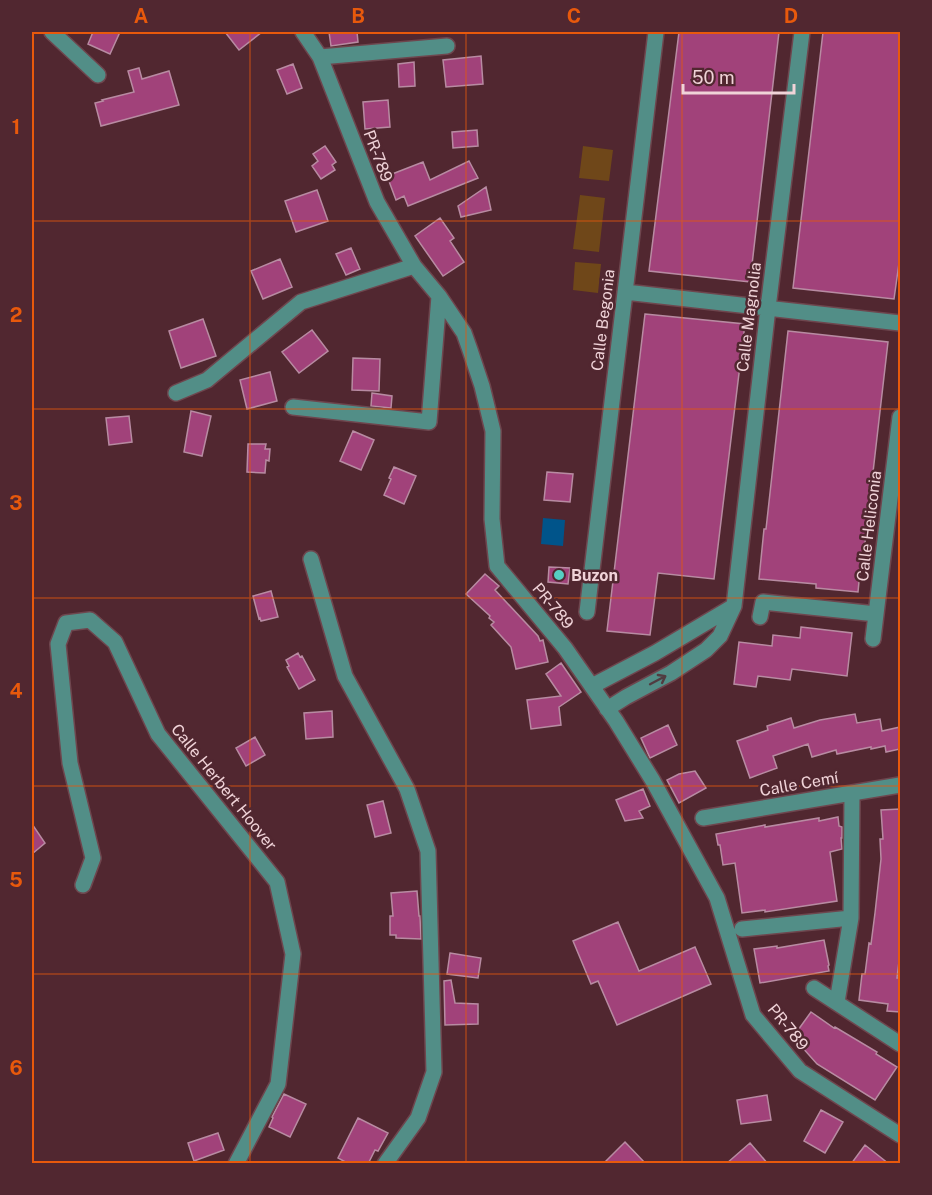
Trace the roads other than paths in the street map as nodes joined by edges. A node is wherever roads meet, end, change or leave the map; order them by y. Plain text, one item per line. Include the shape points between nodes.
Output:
1 (52, 32) edge
2 (303, 32) edge
3 (656, 32) edge
4 (802, 32) edge
5 (447, 46) dead end
6 (320, 57) junction
7 (98, 75) dead end
8 (414, 266) junction
9 (625, 292) junction
10 (439, 296) junction
11 (768, 308) junction
12 (900, 324) edge
13 (176, 393) dead end
14 (293, 407) dead end
15 (900, 417) edge
16 (311, 559) dead end
17 (734, 606) junction
18 (587, 612) dead end
19 (876, 614) junction
20 (760, 617) dead end
21 (873, 639) dead end
22 (592, 686) junction
23 (607, 709) junction
24 (900, 785) edge
25 (852, 793) junction
26 (703, 818) dead end
27 (83, 885) dead end
28 (851, 918) junction
29 (742, 929) dead end
30 (814, 988) dead end
31 (837, 1002) junction
32 (900, 1044) edge
33 (900, 1135) edge
34 (236, 1164) edge
35 (385, 1164) edge

1 - 7 street
2 - 6 street, PR-789 / PR-789
3 - 9 street, Calle Begonia
4 - 11 street, Calle Magnolia
5 - 6 street
6 - 8 street, PR-789 / PR-789 via 376,202
8 - 10 street, PR-789 / PR-789
8 - 13 street via 301,302 207,381
9 - 11 street
9 - 18 street, Calle Begonia
10 - 14 street via 429,422
10 - 22 street, PR-789 / PR-789 via 464,333 493,431 492,519 497,566
11 - 12 street
11 - 17 street, Calle Magnolia
15 - 19 street, Calle Heliconia
16 - 35 street via 345,676 407,789 428,851 434,1072 418,1118
17 - 22 street
23 -> 17 street, Calle Magnolia via 706,650 720,636
19 - 20 street via 763,602
19 - 21 street, Calle Heliconia
22 - 23 street, PR-789 / PR-789
23 - 33 street, PR-789 / PR-789 via 653,781 717,898 753,1015 800,1071
24 - 25 street, Calle Cemí
25 - 26 street, Calle Cemí
25 - 28 street
27 - 34 street, Calle Herbert Hoover via 93,858 70,763 58,644 66,623 90,620 115,642 158,734 277,882 293,954 278,1084
28 - 29 street
28 - 31 street
30 - 31 street
31 - 32 street

